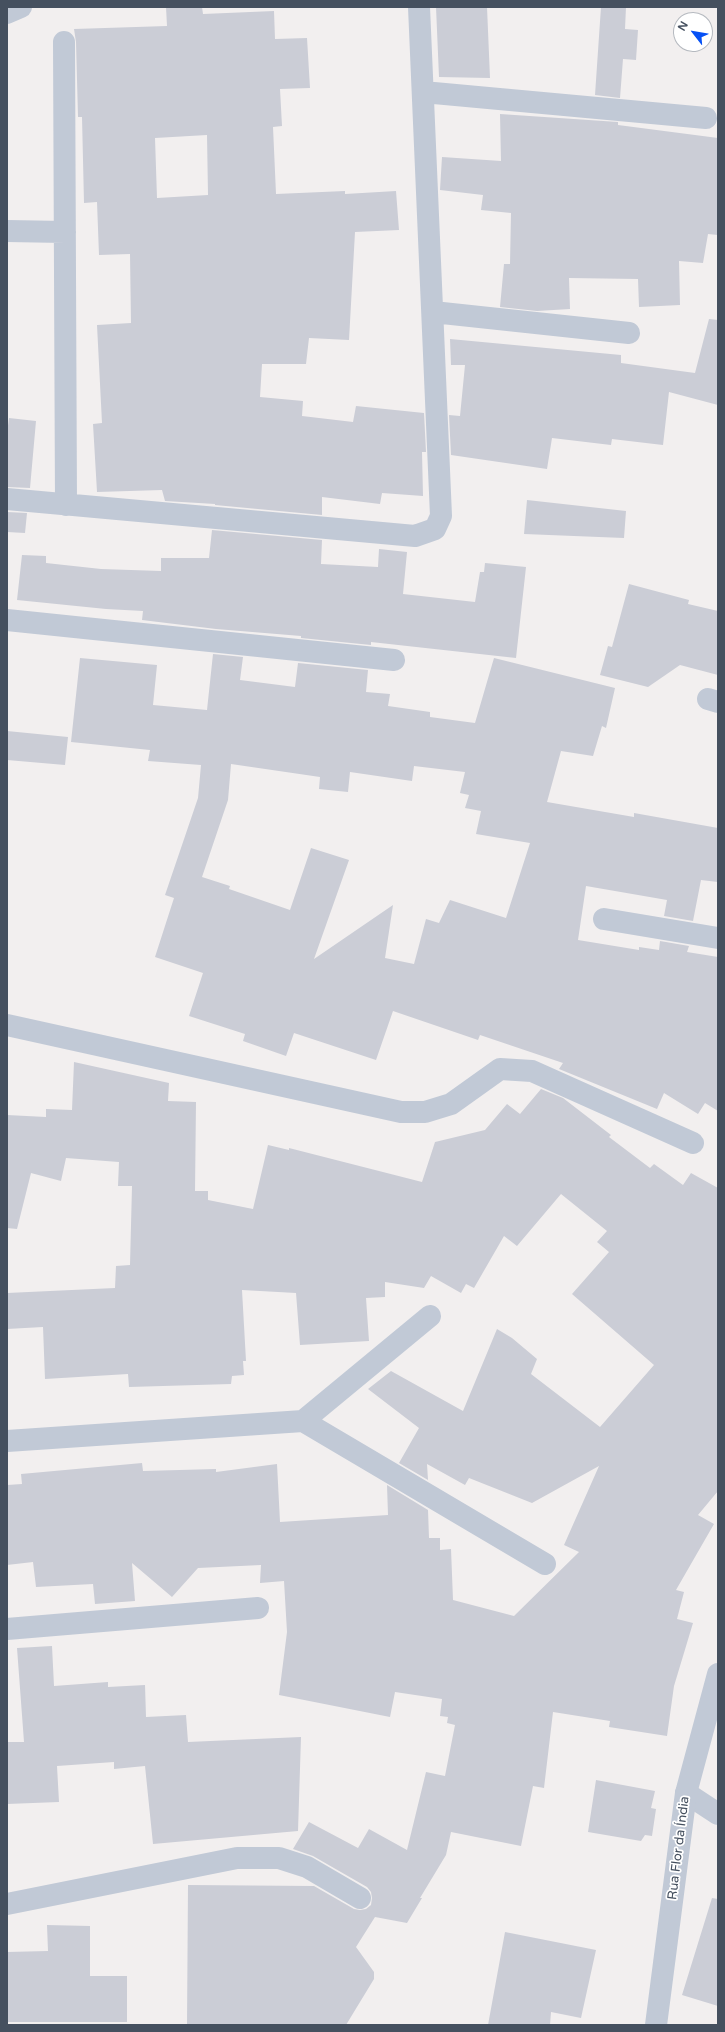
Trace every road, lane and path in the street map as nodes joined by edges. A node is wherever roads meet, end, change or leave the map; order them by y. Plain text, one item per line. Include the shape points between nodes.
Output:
1 (21, 7) edge
2 (419, 7) edge
3 (7, 13) edge
4 (64, 42) dead end
5 (423, 92) junction
6 (706, 118) dead end
7 (7, 231) edge
8 (65, 232) junction
9 (433, 312) junction
10 (629, 333) dead end
11 (7, 499) edge
12 (66, 505) junction
13 (7, 620) edge
14 (394, 660) dead end
15 (604, 919) dead end
16 (718, 938) edge
17 (7, 1025) edge
18 (693, 1143) dead end
19 (430, 1316) dead end
20 (303, 1421) junction
21 (7, 1441) edge
22 (545, 1564) dead end
23 (258, 1608) dead end
24 (7, 1629) edge
25 (718, 1674) edge
26 (686, 1793) junction
27 (718, 1814) edge
28 (360, 1898) dead end
29 (7, 1904) edge
30 (656, 2025) edge

1 - 3 street
2 - 5 street
4 - 8 street
5 - 6 street
5 - 9 street
7 - 8 street
8 - 12 street
9 - 10 street
9 - 12 street via 441,516 435,529 415,536
11 - 12 street
13 - 14 street
15 - 16 street
17 - 18 street via 400,1112 426,1112 451,1104 500,1069 532,1071
19 - 20 street
20 - 21 street
20 - 22 street
23 - 24 street
25 - 26 street, Rua Flor da Índia
26 - 27 street
26 - 30 street, Rua Flor da Índia
28 - 29 street via 307,1868 280,1858 238,1858

